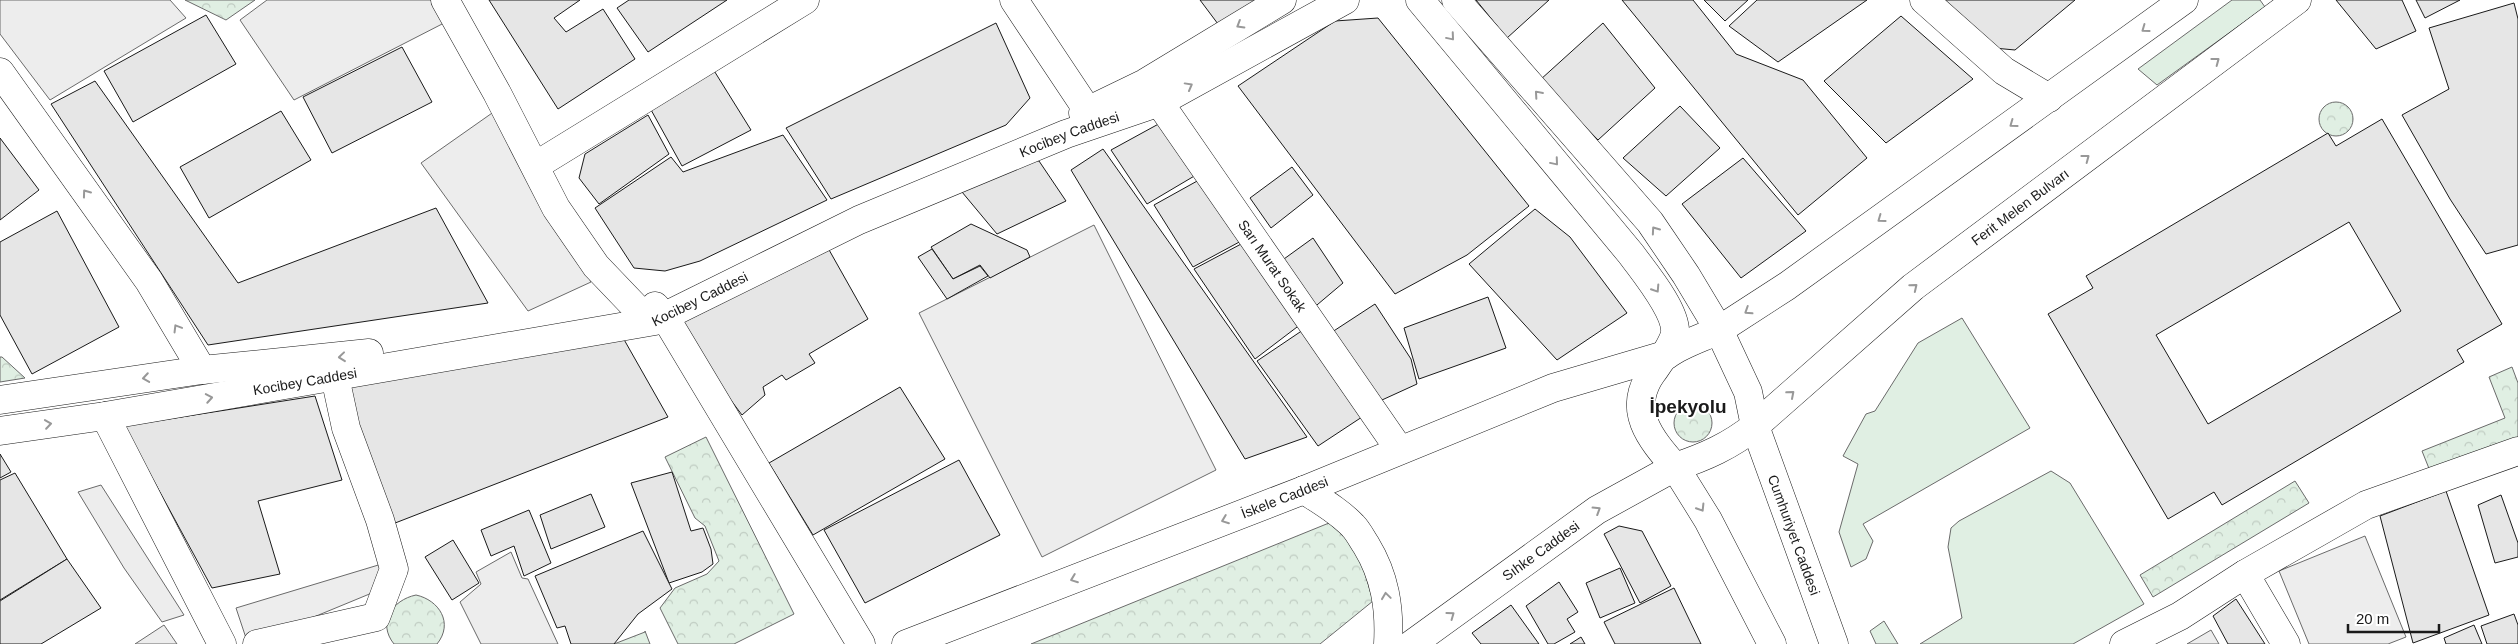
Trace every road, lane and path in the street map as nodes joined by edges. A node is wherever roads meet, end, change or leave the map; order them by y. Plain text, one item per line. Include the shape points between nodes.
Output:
1 (445, 0) edge
2 (805, 0) edge
3 (1014, 0) edge
4 (1282, 0) edge
5 (1345, 0) edge
6 (1420, 0) edge
7 (1456, 0) edge
8 (1924, 0) edge
9 (2184, 0) edge
10 (2298, 0) edge
11 (0, 72) edge
12 (1153, 92) junction
13 (2049, 98) junction
14 (1088, 111) junction
15 (535, 166) junction
16 (652, 313) junction
17 (1719, 330) junction
18 (1665, 355) junction
19 (202, 370) junction
20 (335, 377) junction
21 (0, 400) edge
22 (105, 416) junction
23 (1755, 426) junction
24 (0, 431) edge
25 (1399, 449) junction
26 (2518, 451) edge
27 (1675, 467) junction
28 (1304, 490) junction
29 (2245, 574) junction
30 (222, 644) edge
31 (257, 644) edge
32 (843, 644) edge
33 (861, 644) edge
34 (906, 644) edge
35 (1388, 644) edge
36 (1412, 644) edge
37 (1772, 644) edge
38 (1834, 644) edge
39 (2124, 644) edge
40 (2286, 644) edge

1 - 15 street
2 - 15 street
3 - 14 street
4 -> 12 street, Kocibey Caddesi
12 -> 5 street, Kocibey Caddesi
6 -> 18 street via 1631,254 1658,291 1673,319 1675,334
17 -> 7 street via 1650,222
8 - 13 street via 2004,71
9 -> 13 street
23 -> 10 street, Ferit Melen Bulvarı via 1913,287
19 -> 11 street via 149,281
12 - 14 street, Kocibey Caddesi
12 - 16 street, Kocibey Caddesi via 1066,134 859,220
12 - 25 street, Sarı Murat Sokak
13 -> 17 street via 1787,286
14 - 16 street, Kocibey Caddesi via 891,192
15 - 16 street via 556,208 596,266
16 -> 19 street, Kocibey Caddesi via 349,356
16 - 20 street, Kocibey Caddesi
16 - 32 street
16 - 33 street
17 - 18 street
17 - 23 street via 1743,379
18 - 25 street, İskele Caddesi via 1553,388
18 - 27 street via 1640,395 1642,420 1656,446
19 -> 21 street, Kocibey Caddesi
22 -> 20 street, Kocibey Caddesi
20 - 31 street via 346,428 380,520 394,569 376,617
24 -> 22 street, Kocibey Caddesi
22 - 30 street
23 - 27 street via 1736,441
23 - 38 street, Cumhuriyet Caddesi
25 - 28 street, İskele Caddesi
26 - 29 street via 2366,506
36 -> 27 street, Sıhke Caddesi via 1597,510
27 -> 37 street via 1708,520
28 -> 34 street, İskele Caddesi
35 -> 28 street via 1390,620 1384,582 1375,559 1355,527
29 - 39 street via 2180,616
29 - 40 street

